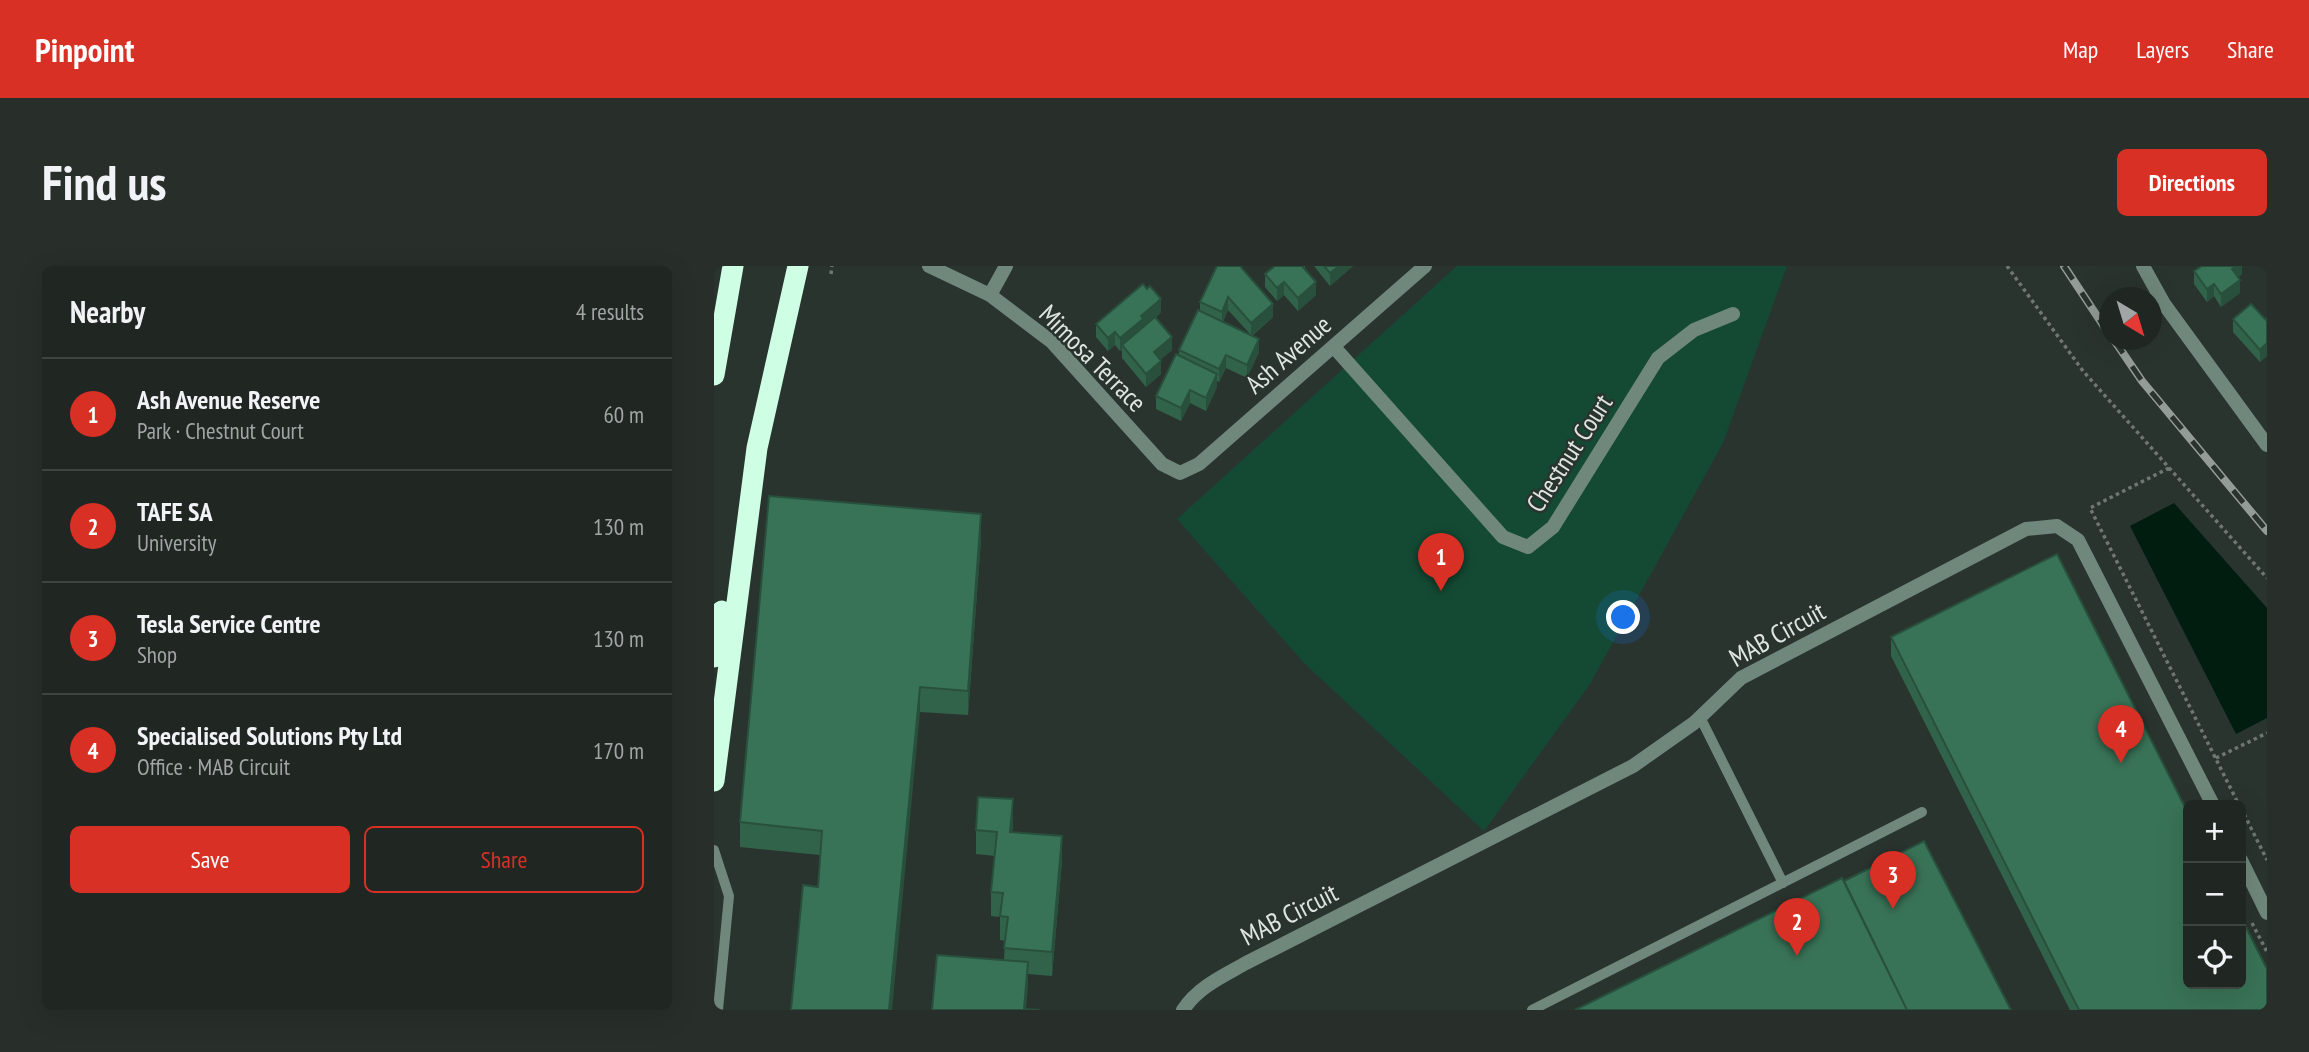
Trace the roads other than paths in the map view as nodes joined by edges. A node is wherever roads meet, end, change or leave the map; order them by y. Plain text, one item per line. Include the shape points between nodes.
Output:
1 (733, 266) edge
2 (798, 266) edge
3 (929, 266) edge
4 (1006, 266) edge
5 (1424, 266) edge
6 (2143, 266) edge
7 (990, 295) junction
8 (1733, 314) dead end
9 (1334, 347) junction
10 (714, 374) edge
11 (2267, 445) edge
12 (757, 448) junction
13 (1180, 473) joint
14 (714, 657) edge
15 (1700, 717) junction
16 (714, 782) edge
17 (2210, 800) edge
18 (1922, 812) dead end
19 (714, 850) edge
20 (2242, 863) edge
21 (1783, 883) junction
22 (2267, 913) edge
23 (718, 1010) edge
24 (1184, 1010) edge
25 (1532, 1010) edge

1 - 10 highway
2 - 12 highway
3 - 7 street, Mimosa Terrace
4 - 7 street
5 - 9 street, Ash Avenue
6 - 11 street via 2164,304
7 - 13 street, Mimosa Terrace via 1052,342 1162,464
8 - 9 street, Chestnut Court via 1694,330 1658,358 1553,527 1528,547 1503,537
9 - 13 street, Ash Avenue via 1199,464
12 - 14 highway
12 - 16 highway
15 - 17 street, MAB Circuit via 1741,678 2026,529 2057,526 2078,540
15 - 21 lane
15 - 24 street, MAB Circuit via 1633,766 1213,982 1191,998
18 - 21 lane
19 - 23 lane via 730,897
20 - 22 street
21 - 25 lane

